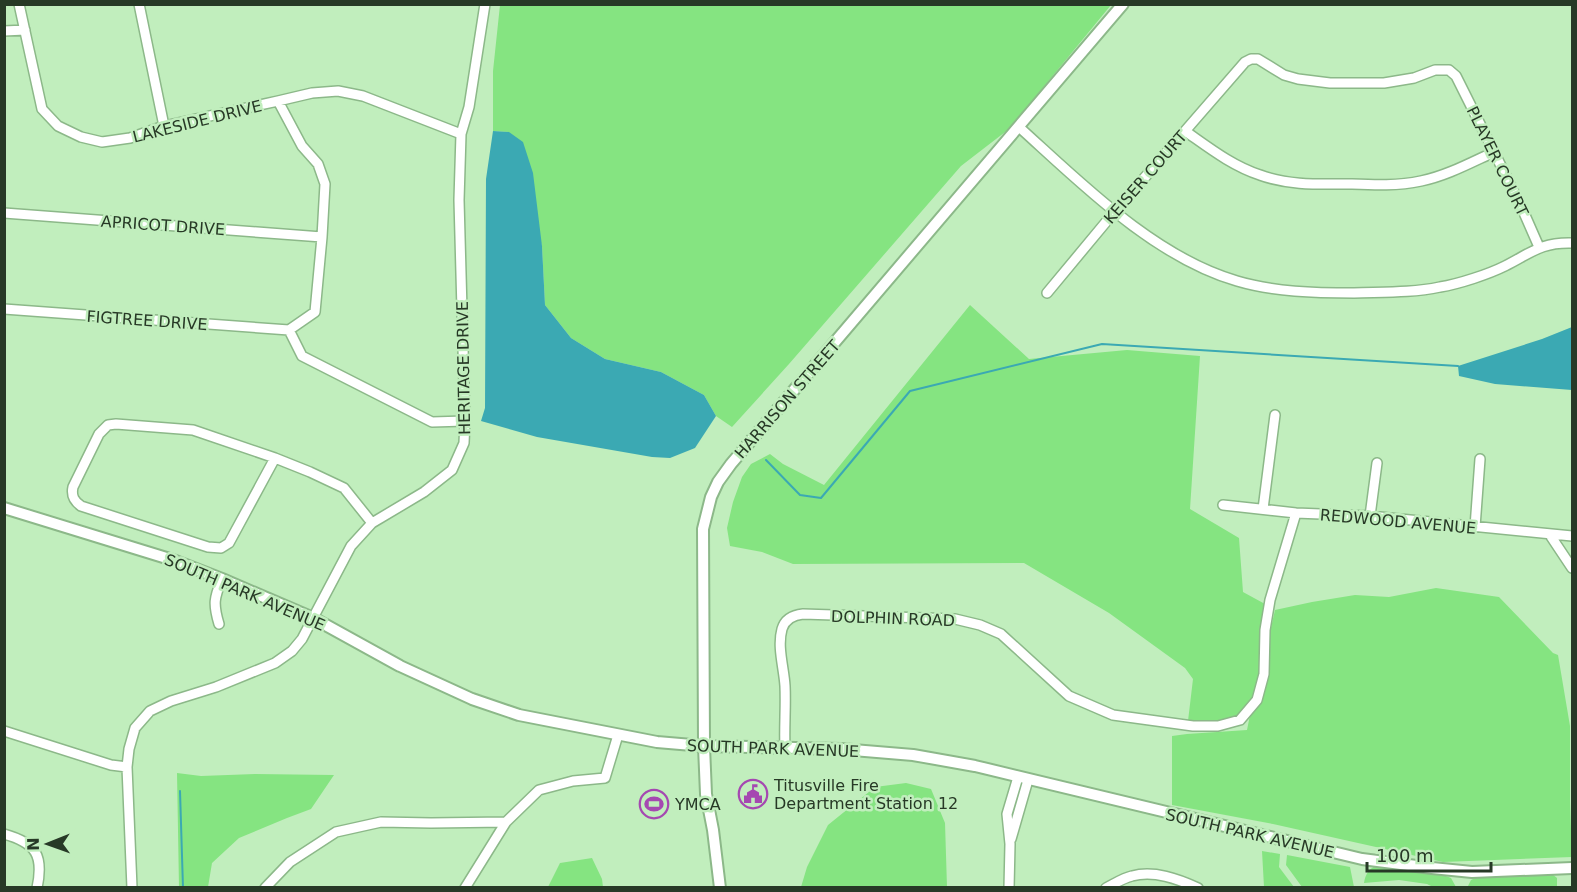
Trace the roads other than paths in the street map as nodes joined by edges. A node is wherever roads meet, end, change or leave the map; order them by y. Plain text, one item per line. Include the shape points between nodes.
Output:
1 (19, 4) edge
2 (139, 4) edge
3 (485, 4) edge
4 (1123, 4) edge
5 (25, 30) junction
6 (4, 31) edge
7 (1456, 76) joint
8 (278, 100) junction
9 (164, 126) junction
10 (1019, 127) junction
11 (1185, 131) junction
12 (461, 134) junction
13 (1494, 152) junction
14 (4, 213) edge
15 (1115, 213) junction
16 (322, 237) junction
17 (1572, 243) edge
18 (1539, 247) junction
19 (1047, 293) dead end
20 (4, 309) edge
21 (289, 330) junction
22 (1275, 415) dead end
23 (465, 421) junction
24 (275, 458) junction
25 (1480, 459) dead end
26 (1377, 463) dead end
27 (1223, 504) dead end
28 (4, 508) edge
29 (1263, 509) junction
30 (1296, 513) junction
31 (1370, 516) junction
32 (372, 523) junction
33 (1474, 527) junction
34 (1550, 535) junction
35 (1572, 536) edge
36 (1572, 568) edge
37 (222, 579) junction
38 (313, 618) junction
39 (219, 624) dead end
40 (4, 731) edge
41 (618, 735) junction
42 (704, 746) junction
43 (785, 748) junction
44 (127, 767) junction
45 (1023, 779) junction
46 (506, 822) junction
47 (4, 834) edge
48 (1572, 868) edge
49 (1107, 887) edge
50 (37, 888) edge
51 (132, 888) edge
52 (265, 888) edge
53 (465, 888) edge
54 (720, 888) edge
55 (1009, 888) edge
56 (1198, 888) edge

1 - 5 street, LAKESIDE DRIVE
2 - 9 street
3 - 12 street, HERITAGE DRIVE
4 - 10 street, HARRISON STREET
5 - 6 street
5 - 9 street, LAKESIDE DRIVE via 42,109 58,126 102,142 130,138
7 - 11 street, KEISER COURT via 1449,70 1434,70 1384,83 1330,83 1284,75 1258,59 1251,59
7 - 13 street, PLAYER COURT
8 - 9 street, LAKESIDE DRIVE
8 - 12 street, LAKESIDE DRIVE via 338,91 363,96
8 - 16 street via 302,146 318,164 325,184
10 - 15 street
10 - 42 street, HARRISON STREET via 718,482 703,529
11 - 13 street via 1244,168 1300,184 1419,182
11 - 15 street, KEISER COURT
12 - 23 street, HERITAGE DRIVE
13 - 18 street, PLAYER COURT
14 - 16 street, APRICOT DRIVE
15 - 18 street via 1189,261 1220,276 1285,290 1425,290 1504,267
15 - 19 street, KEISER COURT
16 - 21 street via 315,312
17 - 18 street
20 - 21 street, FIGTREE DRIVE
21 - 23 street via 302,356 432,422
22 - 29 street
23 - 32 street, HERITAGE DRIVE via 464,443 452,470
24 - 24 street via 193,429 111,424 99,434 73,487 73,497 90,509 221,548 229,543
24 - 32 street via 344,488
25 - 33 street
26 - 31 street
27 - 29 street, REDWOOD AVENUE
28 - 37 street, SOUTH PARK AVENUE
29 - 30 street, REDWOOD AVENUE
30 - 31 street, REDWOOD AVENUE
30 - 43 street, DOLPHIN ROAD via 1270,600 1264,674 1257,700 1240,720 1218,726 1193,726 1113,715 1069,696 1001,634 972,622 803,614 788,620 780,639
31 - 33 street, REDWOOD AVENUE
32 - 38 street, HERITAGE DRIVE via 351,546
33 - 34 street, REDWOOD AVENUE
34 - 35 street, REDWOOD AVENUE
34 - 36 street
37 - 38 street, SOUTH PARK AVENUE
37 - 39 street via 214,604
38 - 41 street, SOUTH PARK AVENUE via 400,666 472,699 519,715
38 - 44 street, HERITAGE DRIVE via 292,651 275,663 150,711 135,728
40 - 44 street
41 - 42 street, SOUTH PARK AVENUE
41 - 46 street via 605,778 539,790
42 - 43 street, SOUTH PARK AVENUE
42 - 54 street, HARRISON STREET via 706,794
43 - 45 street, SOUTH PARK AVENUE via 913,755
44 - 51 street, HERITAGE DRIVE
45 - 48 street, SOUTH PARK AVENUE via 1362,859 1472,872
45 - 55 street via 1007,814
46 - 52 street via 381,822 336,832 290,862
46 - 53 street
47 - 50 street via 21,839 34,849 40,865
49 - 56 street via 1132,876 1152,874

